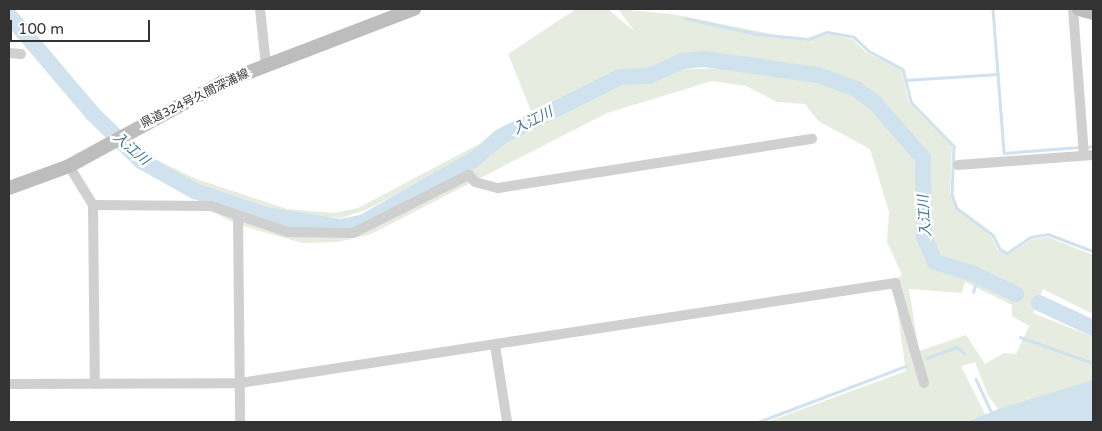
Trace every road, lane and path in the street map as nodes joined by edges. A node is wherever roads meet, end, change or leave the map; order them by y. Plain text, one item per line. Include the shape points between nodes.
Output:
1 (260, 9) edge
2 (414, 9) edge
3 (1073, 9) edge
4 (1079, 9) edge
5 (1093, 14) edge
6 (9, 53) edge
7 (21, 54) dead end
8 (266, 65) junction
9 (812, 139) dead end
10 (1089, 155) edge
11 (958, 165) dead end
12 (69, 166) junction
13 (9, 188) edge
14 (93, 205) junction
15 (238, 216) junction
16 (495, 345) junction
17 (240, 383) junction
18 (924, 383) dead end
19 (9, 384) edge
20 (95, 384) junction
21 (240, 422) edge
22 (506, 422) edge

1 - 8 street
2 - 8 main road, 県道324号久間深浦線
3 - 10 street
4 - 5 main road
6 - 7 street
8 - 12 main road, 県道324号久間深浦線 via 130,131
9 - 15 street via 498,188 475,182 469,176 353,233 288,232
10 - 11 street
12 - 13 main road, 県道324号久間深浦線
12 - 14 street
14 - 15 street via 211,206
14 - 20 street
15 - 17 street
16 - 17 street
16 - 18 street via 895,283
16 - 22 street
17 - 20 street
17 - 21 street
19 - 20 street

